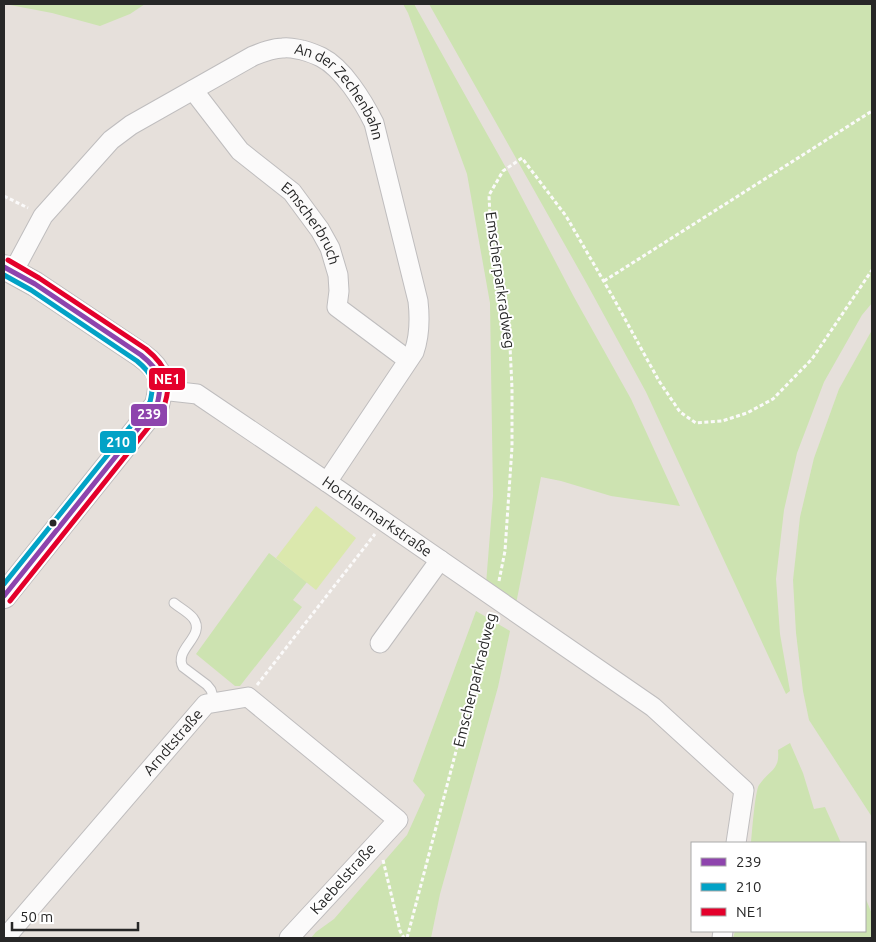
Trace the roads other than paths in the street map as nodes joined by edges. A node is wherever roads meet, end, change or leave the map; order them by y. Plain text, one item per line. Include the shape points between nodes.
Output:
1 (193, 90) junction
2 (9, 270) edge
3 (408, 360) junction
4 (161, 390) junction
5 (327, 482) junction
6 (440, 560) junction
7 (4, 596) edge
8 (174, 604) dead end
9 (380, 643) dead end
10 (215, 703) junction
11 (398, 820) joint
12 (736, 842) edge
13 (5, 938) edge
14 (289, 938) edge

1 - 2 street, An der Zechenbahn via 111,140 43,216
1 - 3 street, Emscherbruch via 240,151 292,192 320,230 330,248 338,275 337,307
1 - 3 street, An der Zechenbahn via 253,56 283,48 322,57 335,67 360,97 374,123 418,301 418,341
2 - 4 street via 150,361 159,374
3 - 5 street, An der Zechenbahn
4 - 5 street, Hochlarmarkstraße via 197,394
4 - 7 street via 157,405
5 - 6 street, Hochlarmarkstraße
6 - 9 street
6 - 12 street, Hochlarmarkstraße via 653,707 744,790
8 - 10 lane via 191,615 196,625 196,631 181,656 181,664 207,685
10 - 11 street, Arndtstraße via 248,697
10 - 13 street, Arndtstraße via 206,704
11 - 14 street, Kaebelstraße

